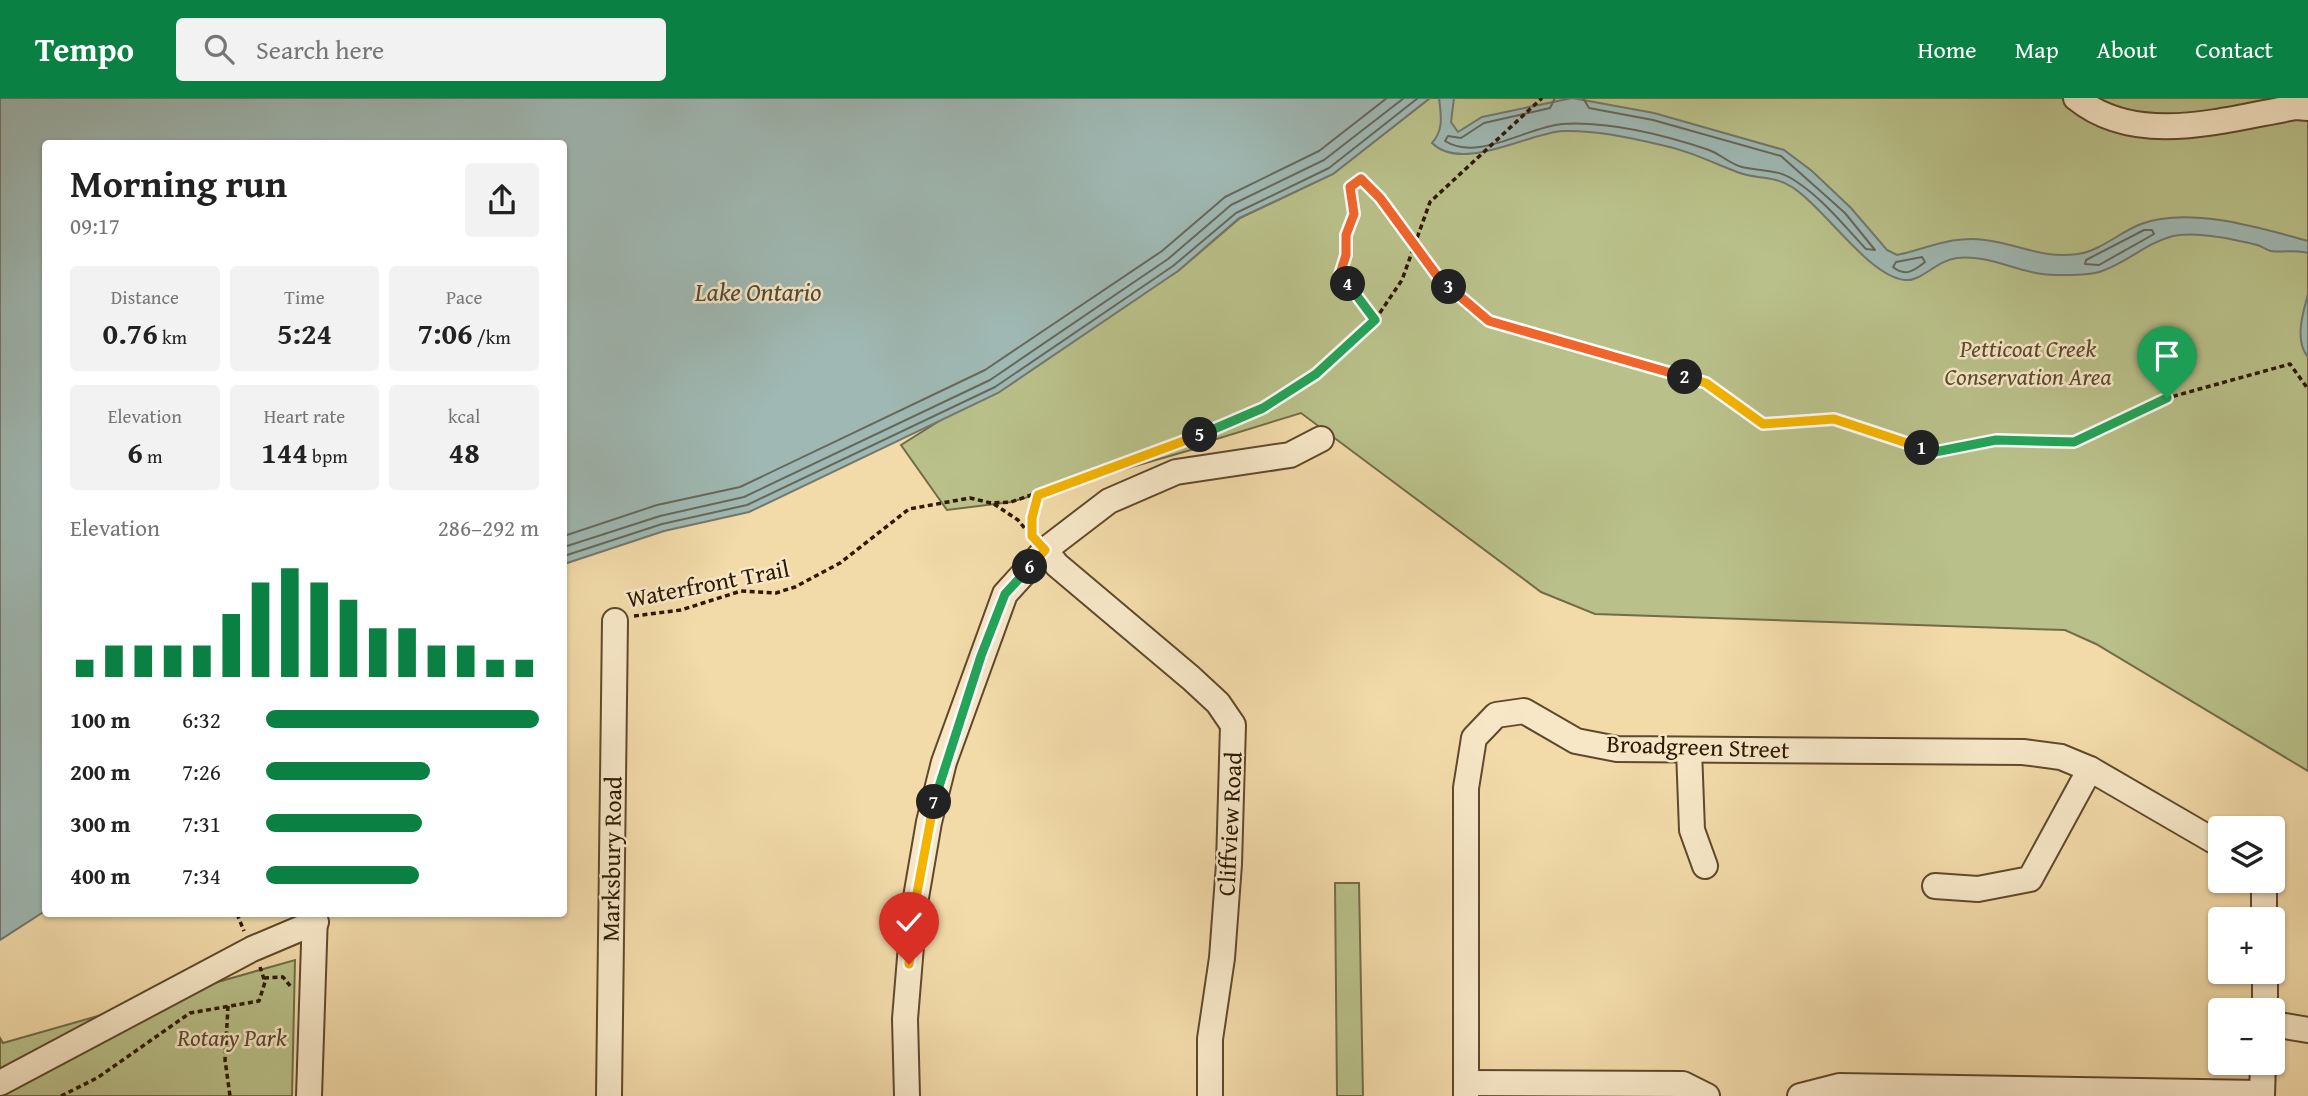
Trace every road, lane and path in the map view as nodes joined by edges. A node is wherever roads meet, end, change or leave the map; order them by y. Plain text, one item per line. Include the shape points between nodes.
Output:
1 (1542, 98) edge
2 (2076, 98) edge
3 (2308, 108) edge
4 (1375, 320) junction
5 (2308, 389) edge
6 (1321, 439) dead end
7 (1038, 495) junction
8 (991, 503) junction
9 (1038, 543) junction
10 (615, 621) joint
11 (1689, 750) junction
12 (2090, 769) junction
13 (2208, 837) edge
14 (1704, 866) dead end
15 (1935, 886) dead end
16 (238, 917) edge
17 (315, 918) edge
18 (252, 949) junction
19 (228, 1006) junction
20 (2285, 1026) edge
21 (2308, 1030) edge
22 (2263, 1075) edge
23 (0, 1083) edge
24 (1466, 1090) edge
25 (2262, 1095) edge
26 (61, 1096) edge
27 (230, 1096) edge
28 (309, 1096) edge
29 (609, 1096) edge
30 (907, 1096) edge
31 (1210, 1096) edge
32 (1707, 1096) edge
33 (1800, 1096) edge

1 - 4 path, Waterfront Trail, bridge via 1430,202 1402,280
2 - 3 street via 2121,122 2179,127
4 - 5 path via 1340,274 1354,214 1350,187 1361,179 1438,277 1489,321 1706,383 1763,424 1834,419 1935,452 1996,440 2074,442 2167,398 2290,363
4 - 7 path, Waterfront Trail via 1316,374 1263,408
6 - 9 street via 1290,455 1176,472 1109,501
7 - 8 path, Waterfront Trail
7 - 9 path via 1032,518
8 - 9 path via 1018,520
8 - 10 path, Waterfront Trail via 970,498 909,509 840,563 776,593 741,591 681,610
9 - 30 street via 1005,594 948,750 929,822 914,909 905,1019
9 - 31 street, Cliffview Road via 1057,565 1218,703 1233,725 1229,864 1210,1039
10 - 29 street, Marksbury Road
11 - 12 street, Broadgreen Street via 2022,752 2061,757
11 - 14 street via 1692,830
11 - 24 street, Broadgreen Street via 1617,749 1576,741 1524,711 1496,715 1474,738 1466,788
12 - 13 street, Broadgreen Street
12 - 15 street via 2030,879 1978,889
16 - 18 path
17 - 18 street
17 - 28 street
18 - 19 path via 265,982 261,998 254,1004
18 - 23 street
19 - 26 path via 190,1013 97,1077
19 - 27 path via 225,1060
20 - 21 street
22 - 25 street
24 - 32 street via 1684,1084
25 - 33 street via 1839,1086

